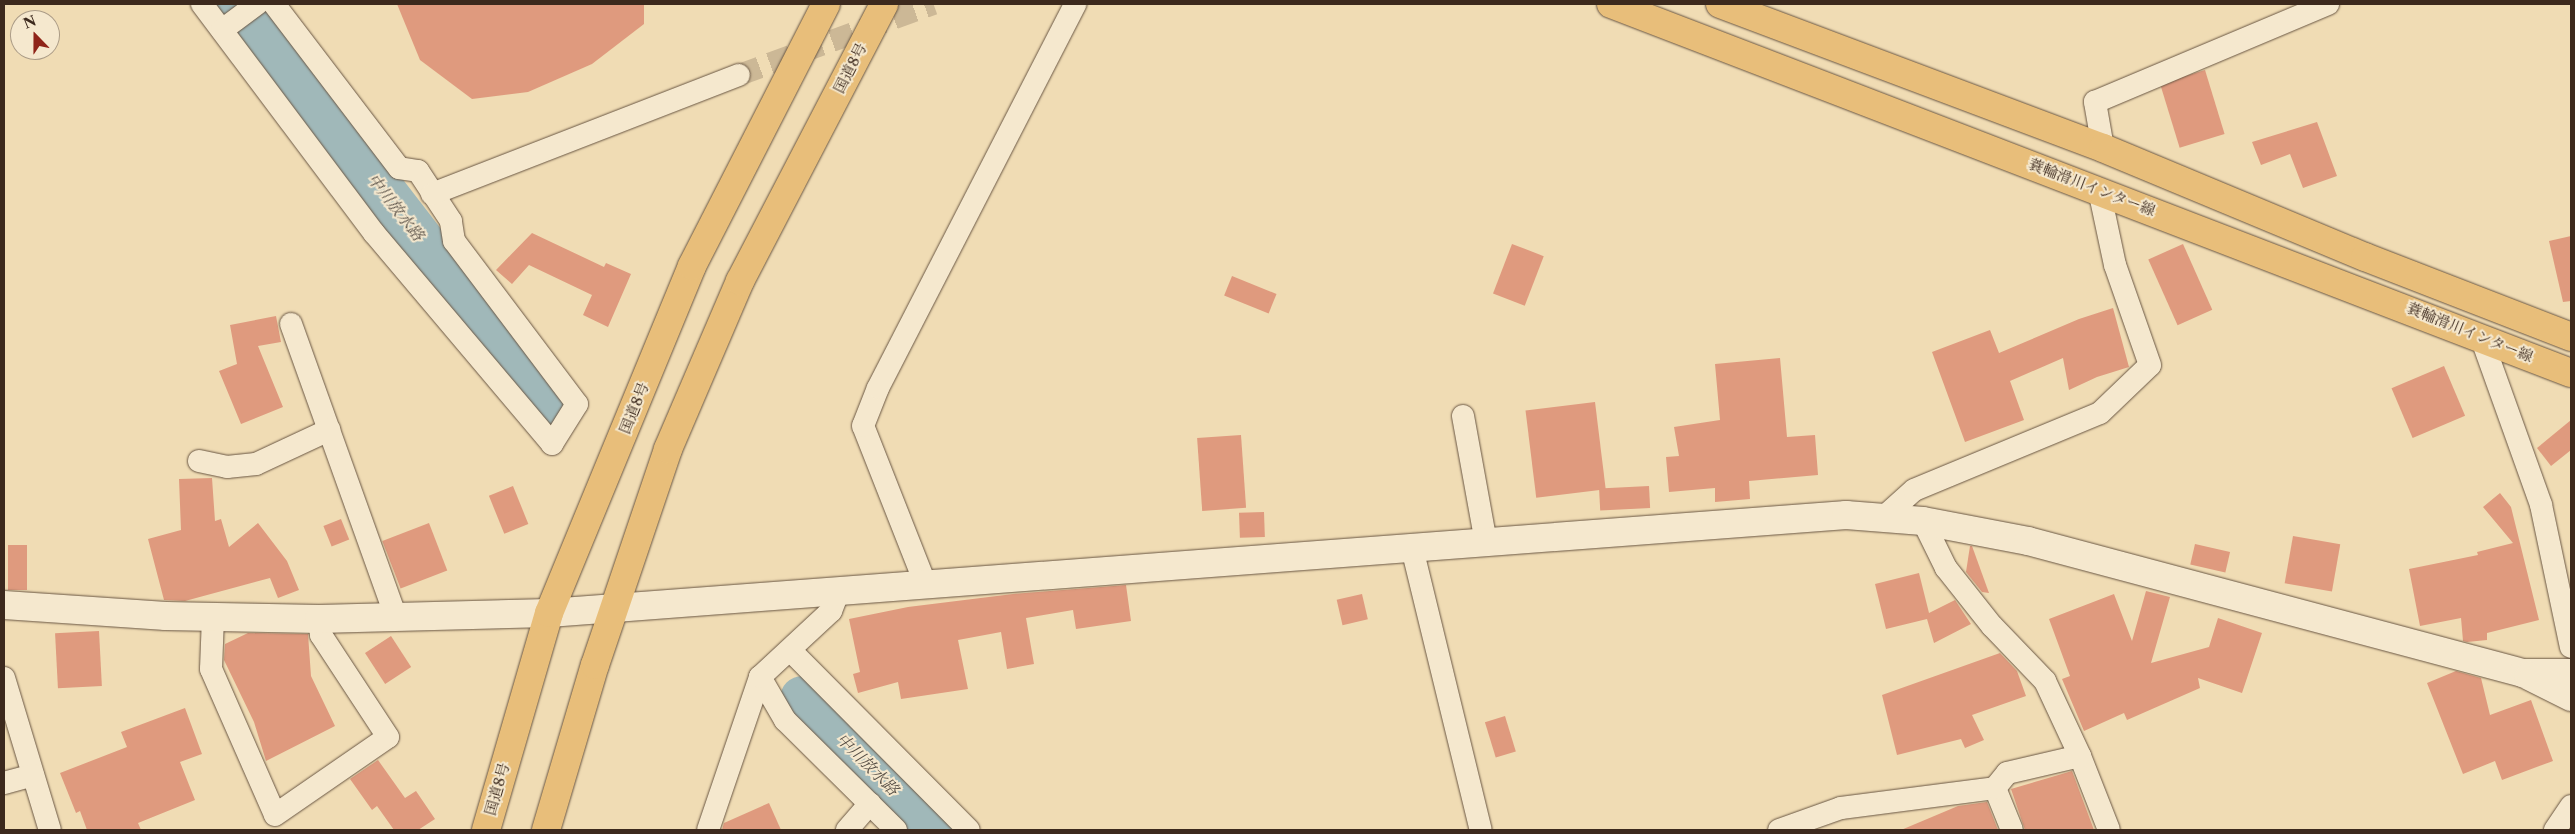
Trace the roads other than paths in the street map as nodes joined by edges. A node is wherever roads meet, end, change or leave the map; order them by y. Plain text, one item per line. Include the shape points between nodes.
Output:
1 (202, 4) edge
2 (257, 4) edge
3 (274, 4) edge
4 (826, 4) edge
5 (884, 4) edge
6 (1074, 4) edge
7 (1611, 4) edge
8 (1720, 4) edge
9 (2328, 4) edge
10 (223, 29) junction
11 (740, 75) tunnel mouth
12 (2103, 148) junction
13 (2099, 190) junction
14 (432, 194) junction
15 (290, 324) dead end
16 (2481, 337) junction
17 (2571, 337) edge
18 (2571, 373) edge
19 (1463, 416) dead end
20 (329, 430) junction
21 (199, 461) dead end
22 (1884, 518) junction
23 (1923, 521) junction
24 (1486, 542) junction
25 (1412, 548) junction
26 (925, 583) junction
27 (839, 590) junction
28 (4, 606) edge
29 (616, 608) junction
30 (549, 613) junction
31 (213, 617) junction
32 (396, 618) junction
33 (319, 619) junction
34 (2571, 647) edge
35 (791, 651) junction
36 (2523, 673) junction
37 (2571, 673) edge
38 (760, 677) junction
39 (4, 678) edge
40 (2571, 697) edge
41 (2080, 756) junction
42 (33, 774) junction
43 (4, 783) edge
44 (1995, 788) junction
45 (870, 804) junction
46 (2571, 806) edge
47 (278, 822) edge
48 (1831, 822) edge
49 (50, 830) edge
50 (486, 830) edge
51 (546, 830) edge
52 (708, 830) edge
53 (847, 830) edge
54 (896, 830) edge
55 (969, 830) edge
56 (1481, 830) edge
57 (1780, 830) edge
58 (2012, 830) edge
59 (2109, 830) edge
60 (2555, 830) edge

1 - 10 street
2 - 10 street
3 - 14 street via 399,168 418,171
4 - 30 main road, 国道8号 via 692,266
5 - 29 main road, 国道8号 via 740,281 668,449
6 - 26 street via 882,379 862,426
7 - 13 main road, 蓑輪滑川インター線
8 - 12 main road, 蓑輪滑川インター線
9 - 12 street via 2095,102
10 - 14 street via 374,233 552,444 577,404 454,241 451,221
11 - 14 street
12 - 17 main road, 蓑輪滑川インター線 via 2365,257
13 - 16 main road, 蓑輪滑川インター線
13 - 22 street via 2115,265 2150,365 2100,413 1914,490
15 - 20 street
16 - 18 main road, 蓑輪滑川インター線
16 - 34 street via 2541,505
19 - 24 street
20 - 21 street via 256,464 227,467
20 - 32 street
22 - 23 street
22 - 24 street via 1846,515
23 - 36 street via 2028,540
23 - 41 street via 1946,568 1992,626 2045,680
24 - 25 street
25 - 26 street
25 - 56 street
26 - 27 street
27 - 29 street
27 - 35 street via 831,611
28 - 31 street
29 - 30 street
29 - 51 main road, 国道8号 via 595,665
30 - 32 street
30 - 50 main road, 国道8号
31 - 33 street
31 - 47 street via 211,669
32 - 33 street
33 - 47 street via 321,635 388,736
35 - 38 street
35 - 55 street
36 - 37 street
36 - 40 street
38 - 45 street via 785,720
38 - 52 street
39 - 42 street
41 - 44 street via 2007,773
41 - 59 street
42 - 43 street
42 - 49 street
44 - 48 street via 1841,808
44 - 58 street
45 - 53 street
45 - 54 street
46 - 60 street
48 - 57 street

